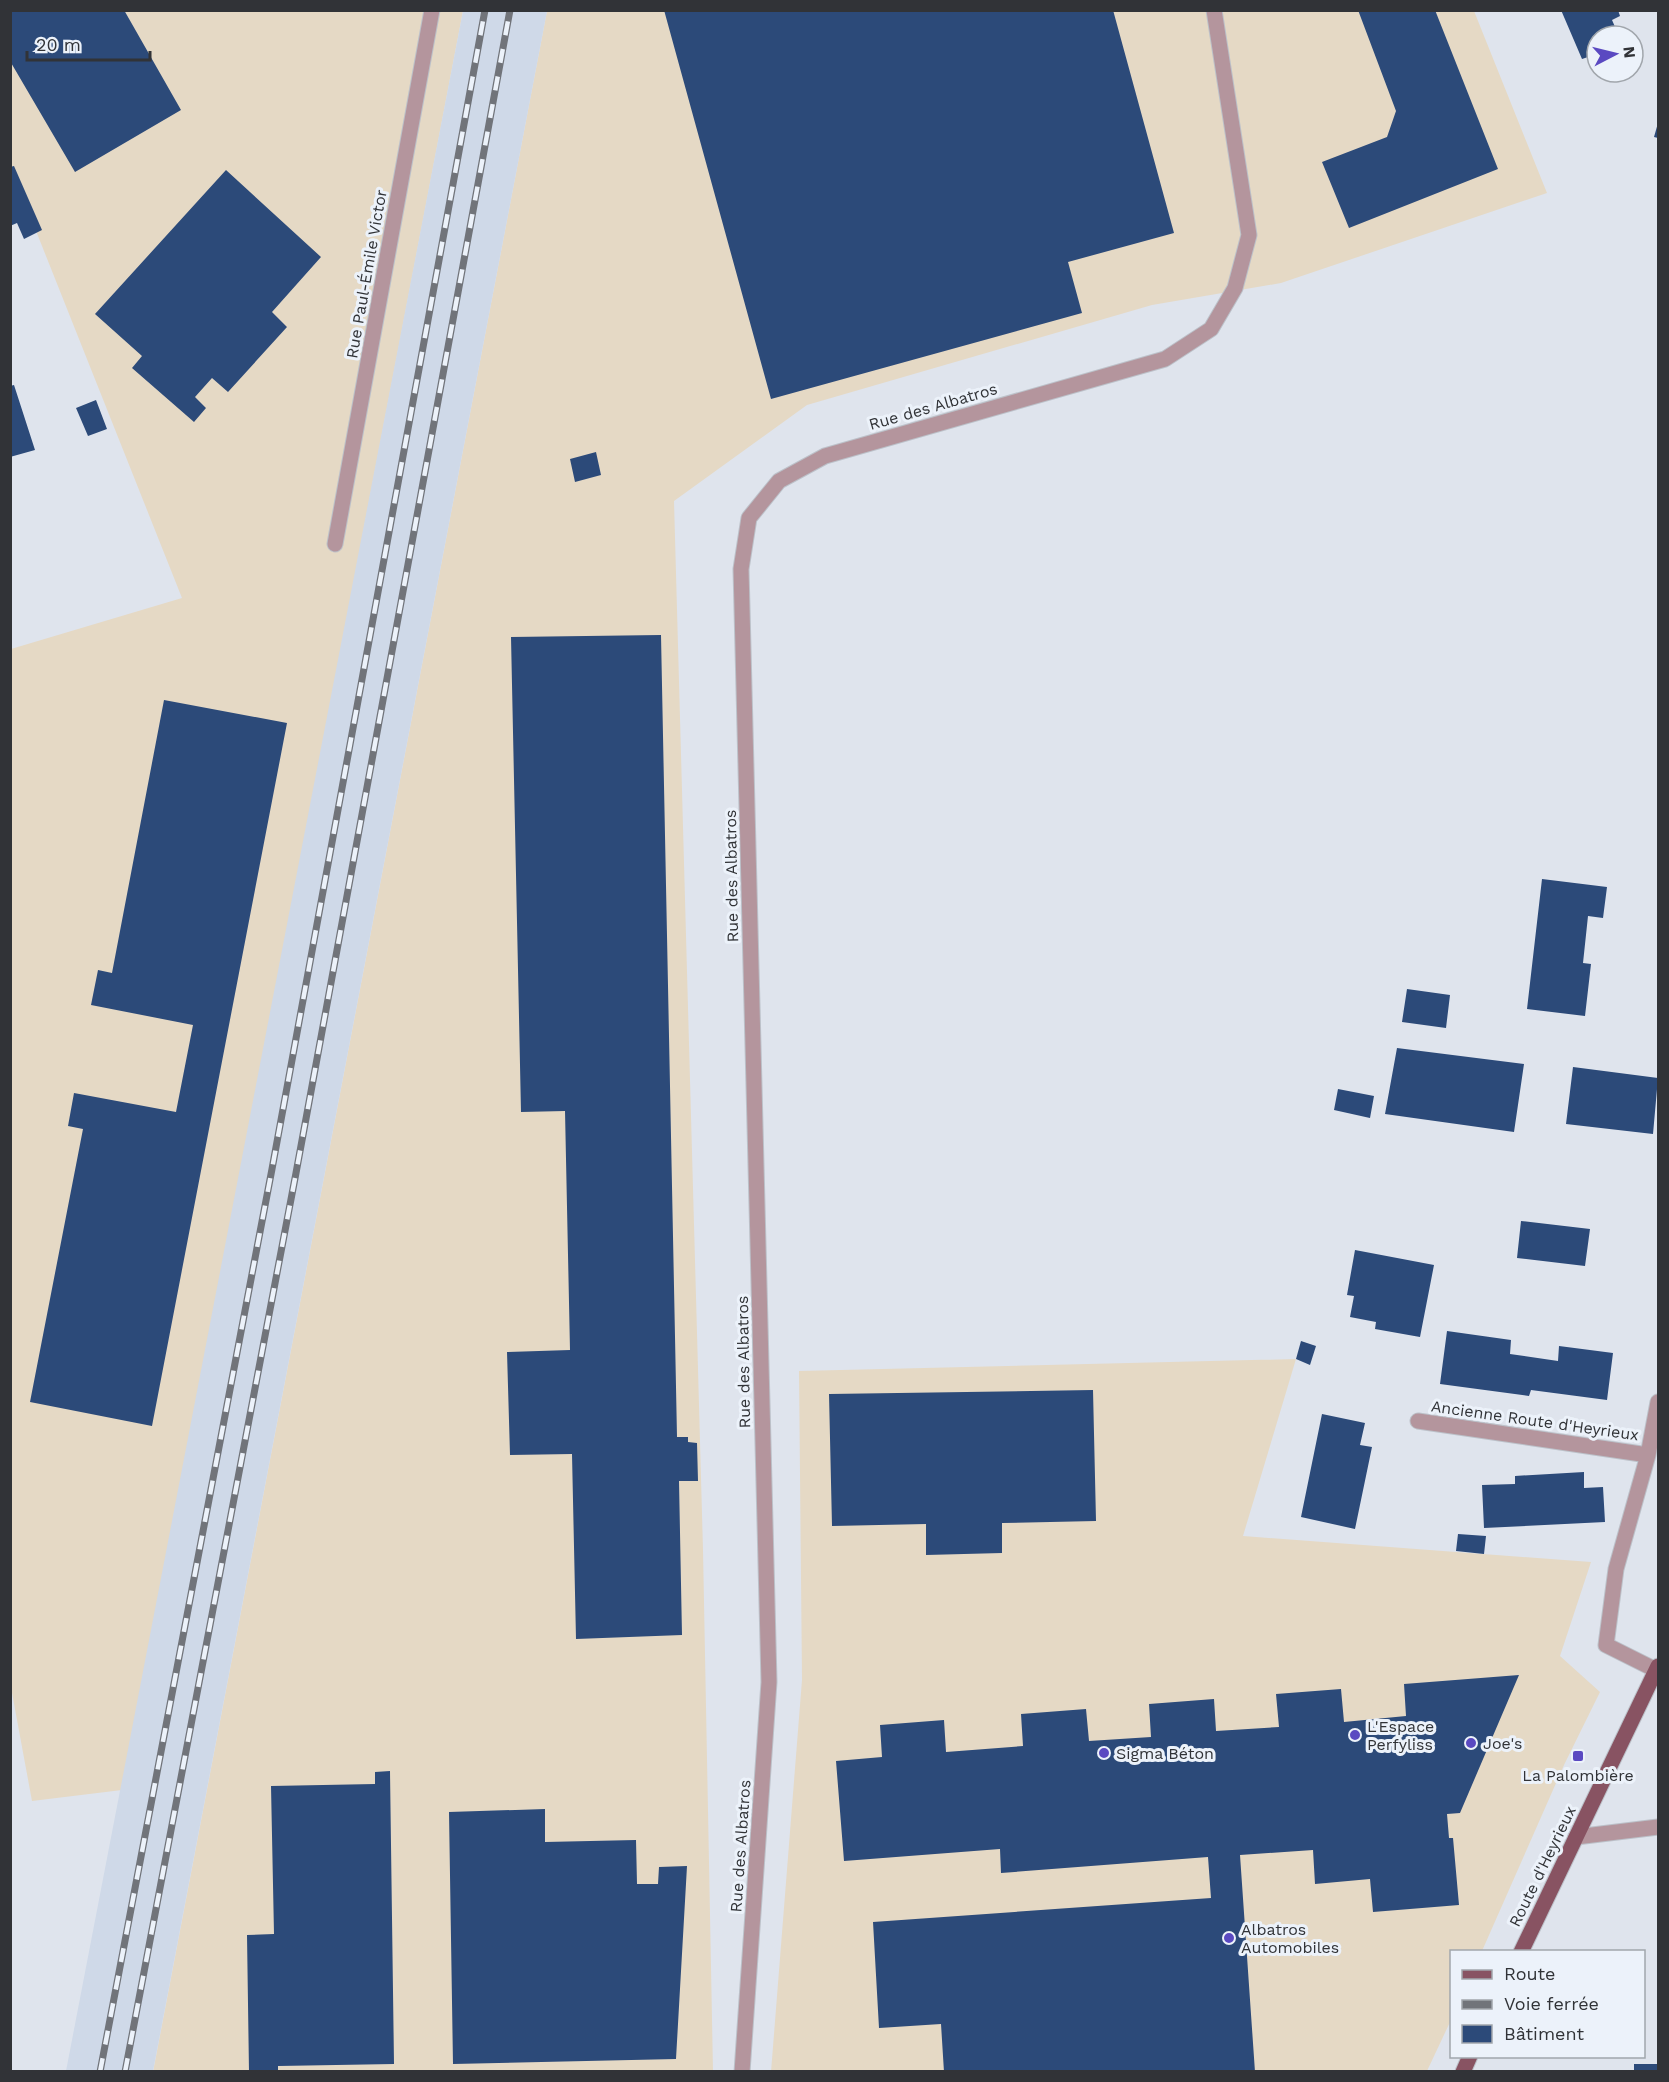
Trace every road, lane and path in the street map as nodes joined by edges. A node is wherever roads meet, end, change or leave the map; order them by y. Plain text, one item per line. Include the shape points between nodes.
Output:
1 (432, 10) edge
2 (1214, 10) edge
3 (335, 544) dead end
4 (1659, 1402) edge
5 (1418, 1421) dead end
6 (1648, 1455) junction
7 (1657, 1668) edge
8 (1659, 1827) edge
9 (1576, 1837) junction
10 (1522, 1950) edge
11 (1469, 2058) edge
12 (742, 2072) edge
13 (1463, 2072) edge

1 - 3 street, Rue Paul-Émile Victor
2 - 12 street, Rue des Albatros via 1249,235 1235,288 1211,329 1166,359 825,456 778,481 749,518 741,569 769,1682
4 - 6 street, Ancienne Route d'Heyrieux
5 - 6 street, Ancienne Route d'Heyrieux
6 - 7 street, Ancienne Route d'Heyrieux via 1616,1569 1606,1645
7 - 9 main road, Route d'Heyrieux
8 - 9 street
9 - 10 main road, Route d'Heyrieux
11 - 13 main road

